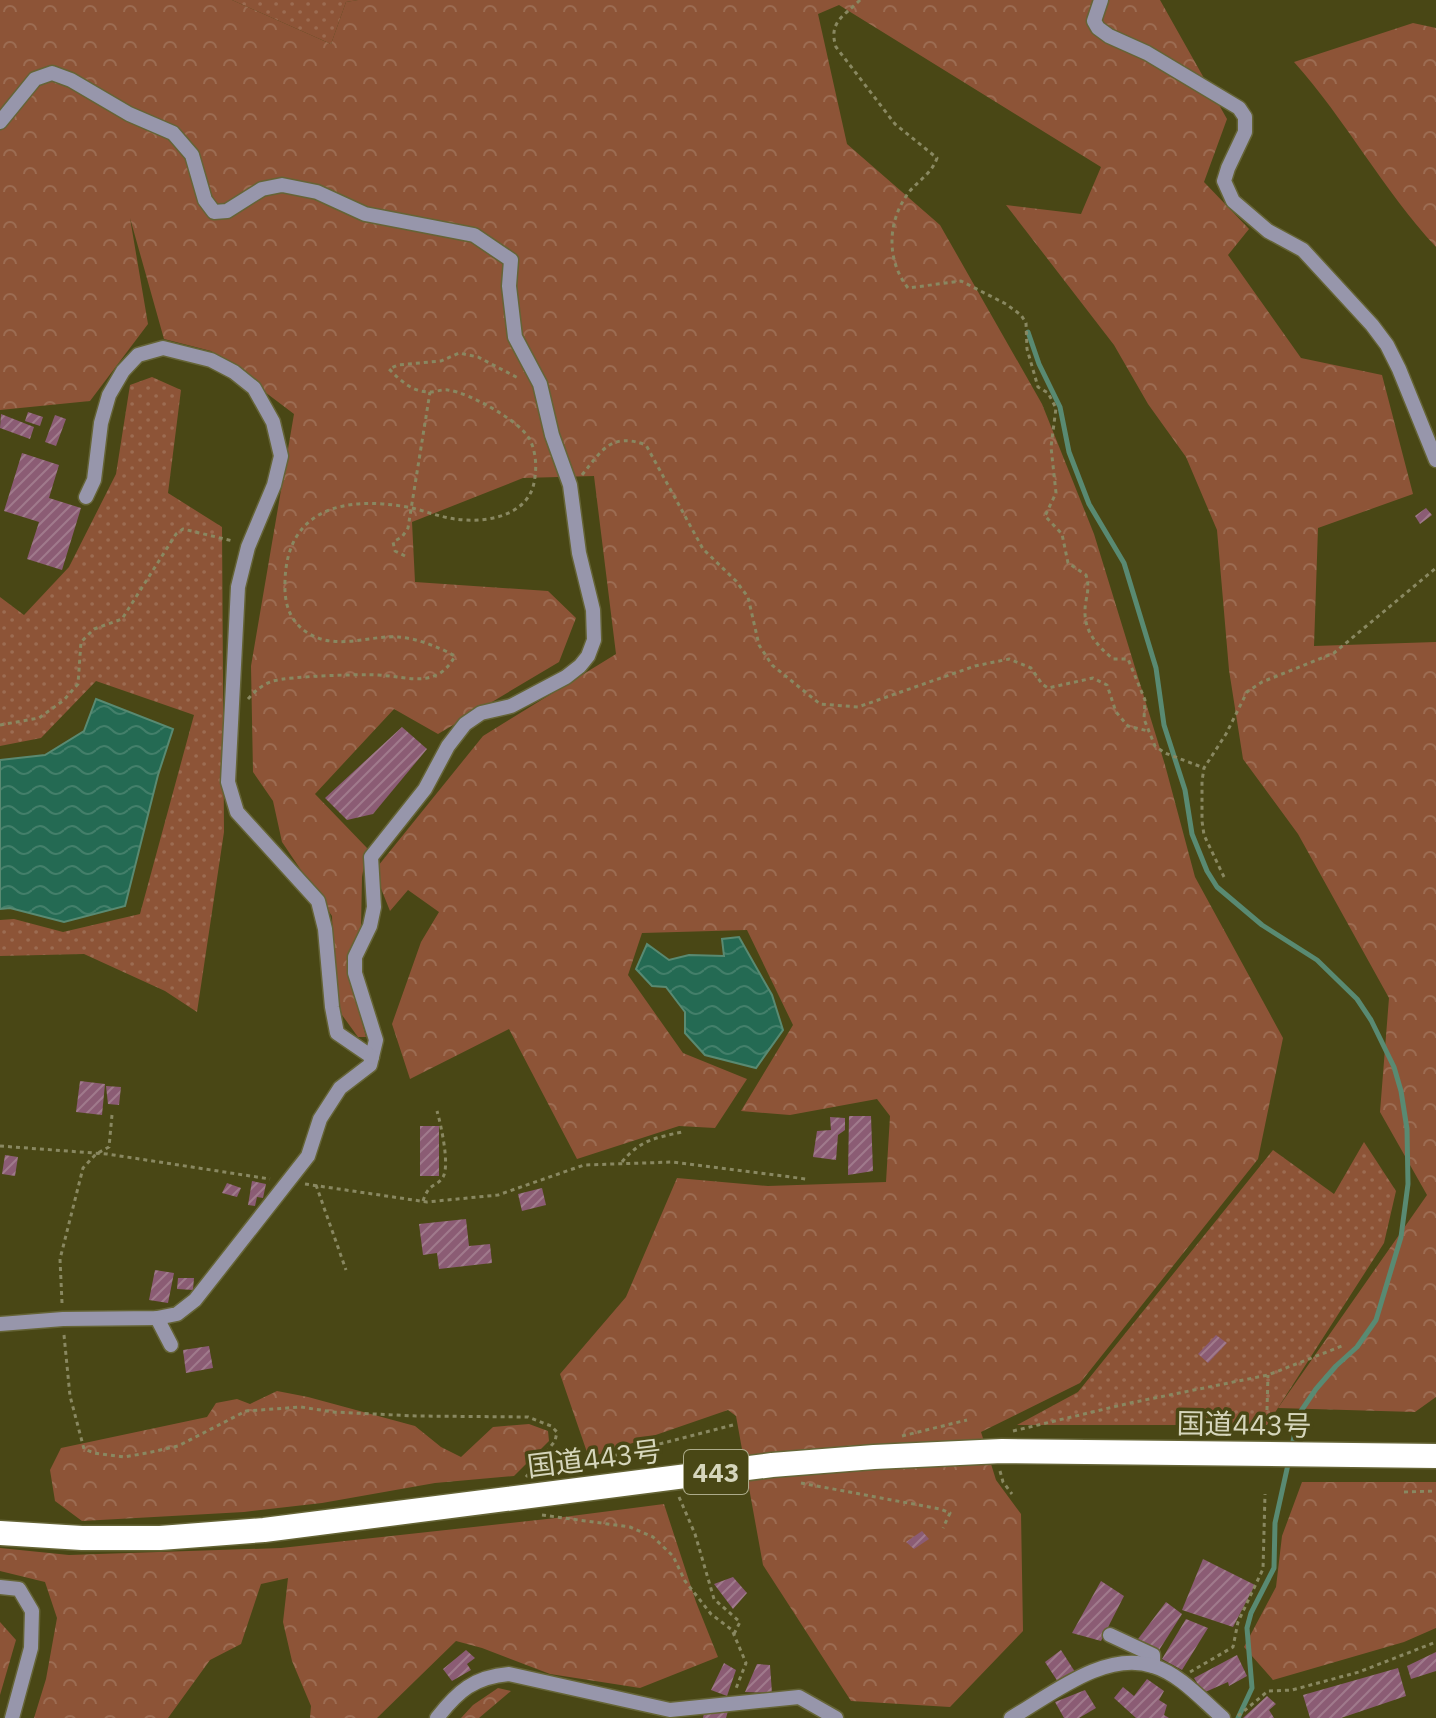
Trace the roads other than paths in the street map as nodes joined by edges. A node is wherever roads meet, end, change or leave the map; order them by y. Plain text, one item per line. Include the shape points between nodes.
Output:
1 (1101, 0) edge
2 (0, 122) edge
3 (1436, 460) edge
4 (86, 497) dead end
5 (372, 1057) junction
6 (157, 1318) junction
7 (0, 1324) edge
8 (171, 1345) dead end
9 (1436, 1456) edge
10 (0, 1533) edge
11 (0, 1587) edge
12 (1110, 1635) dead end
13 (1153, 1666) junction
14 (12, 1718) edge
15 (437, 1718) edge
16 (836, 1718) edge
17 (1011, 1718) edge
18 (1223, 1718) edge

1 - 3 street via 1094,21 1098,28 1239,108 1245,132 1224,181 1233,201 1268,231 1303,250 1372,325 1393,357
2 - 5 street via 35,79 52,73 173,133 192,155 205,200 214,212 282,185 317,192 365,214 474,235 511,260 515,337 540,384 570,485 596,625 594,640 588,656 566,677 465,724 425,789 371,857 374,907 355,957 355,973 376,1040
4 - 5 street via 94,480 109,395 138,355 163,348 211,360 254,388 273,422 281,456 238,587 228,782 237,812 318,901 337,1033
5 - 6 street via 370,1065 340,1088 320,1119 308,1156 195,1300 177,1314
6 - 7 street
6 - 8 street
9 - 10 highway, 国道443号 / 443 via 894,1456 772,1465 264,1530 175,1537
11 - 14 street via 19,1589 32,1611 31,1648
12 - 13 street via 1153,1655
13 - 17 street via 1127,1662 1096,1669
13 - 18 street via 1178,1679
15 - 16 street via 461,1691 486,1676 509,1674 670,1710 799,1697

